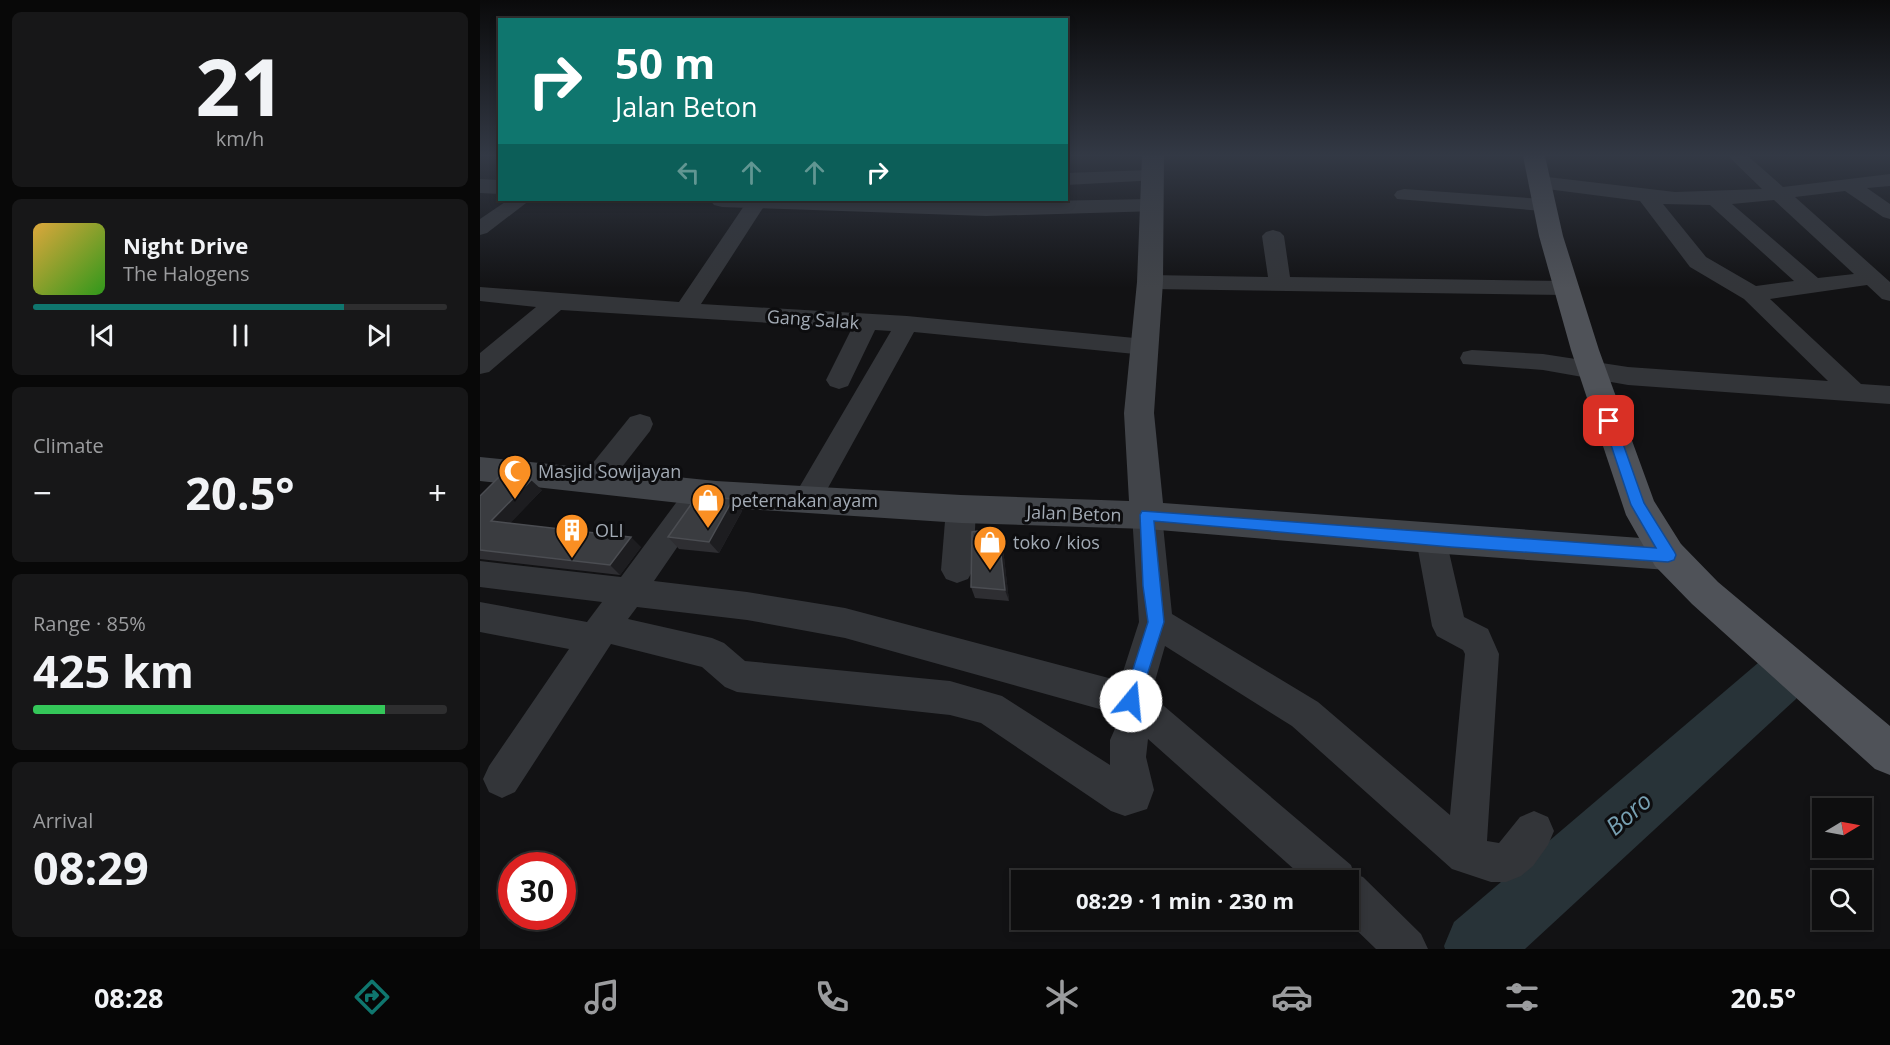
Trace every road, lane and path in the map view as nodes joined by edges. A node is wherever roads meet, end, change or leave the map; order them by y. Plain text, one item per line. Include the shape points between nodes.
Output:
1 (1150, 200) edge
2 (1544, 200) edge
3 (1649, 200) edge
4 (1716, 200) edge
5 (1786, 200) edge
6 (1872, 200) edge
7 (518, 201) edge
8 (757, 201) edge
9 (783, 201) edge
10 (1150, 207) junction
11 (1890, 213) edge
12 (480, 229) edge
13 (1273, 236) dead end
14 (1877, 275) edge
15 (1150, 282) junction
16 (1280, 285) junction
17 (1814, 286) junction
18 (1567, 288) junction
19 (480, 294) edge
20 (1752, 294) junction
21 (1890, 294) edge
22 (556, 303) junction
23 (685, 311) junction
24 (866, 323) junction
25 (907, 324) junction
26 (1145, 347) junction
27 (1472, 358) dead end
28 (480, 366) edge
29 (1592, 372) junction
30 (839, 380) dead end
31 (1854, 392) junction
32 (1890, 395) edge
33 (640, 424) dead end
34 (480, 469) edge
35 (594, 482) junction
36 (700, 492) junction
37 (808, 498) junction
38 (961, 510) junction
39 (1147, 515) junction
40 (1431, 539) junction
41 (1668, 555) junction
42 (957, 570) dead end
43 (480, 574) edge
44 (628, 592) junction
45 (480, 617) edge
46 (1156, 622) junction
47 (600, 633) junction
48 (1138, 706) junction
49 (1890, 754) edge
50 (502, 779) dead end
51 (1534, 831) dead end
52 (1466, 855) junction
53 (1325, 870) edge
54 (1359, 903) edge
55 (1406, 949) edge

1 - 10 main road
2 - 18 main road
3 - 20 street via 1698,262
4 - 17 street
5 - 14 street
6 - 11 street
7 - 12 street
8 - 23 street
9 - 10 street via 986,209
10 - 15 main road
13 - 16 street
14 - 17 street
14 - 21 street
15 - 16 street
15 - 26 main road
16 - 18 street
17 - 20 street
18 - 29 main road
19 - 22 street, Gang Salak
20 - 31 street
22 - 23 street, Gang Salak
22 - 28 street
23 - 24 street, Gang Salak
24 - 25 street, Gang Salak
24 - 30 street
25 - 26 street, Gang Salak
25 - 37 street
26 - 39 main road via 1139,413
27 - 29 street via 1543,362
29 - 31 street
29 - 41 main road via 1638,505
31 - 32 street
33 - 35 street
34 - 35 main road, Jalan Beton
35 - 36 main road, Jalan Beton
36 - 37 main road, Jalan Beton
36 - 44 street
37 - 38 main road, Jalan Beton
38 - 39 main road, Jalan Beton
38 - 42 street
39 - 40 main road, Jalan Beton
39 - 46 street
40 - 41 main road, Jalan Beton
40 - 52 street via 1449,626 1476,640 1482,654
41 - 49 main road via 1705,593
43 - 44 street
44 - 47 street
44 - 48 street via 845,623
45 - 47 street
46 - 48 street
46 - 52 street via 1305,714
47 - 48 street via 712,654 737,676 950,698 989,708 1125,797 1135,790 1128,763 1129,732
47 - 50 street
48 - 53 street
51 - 52 street via 1510,861 1500,865
54 - 55 street

